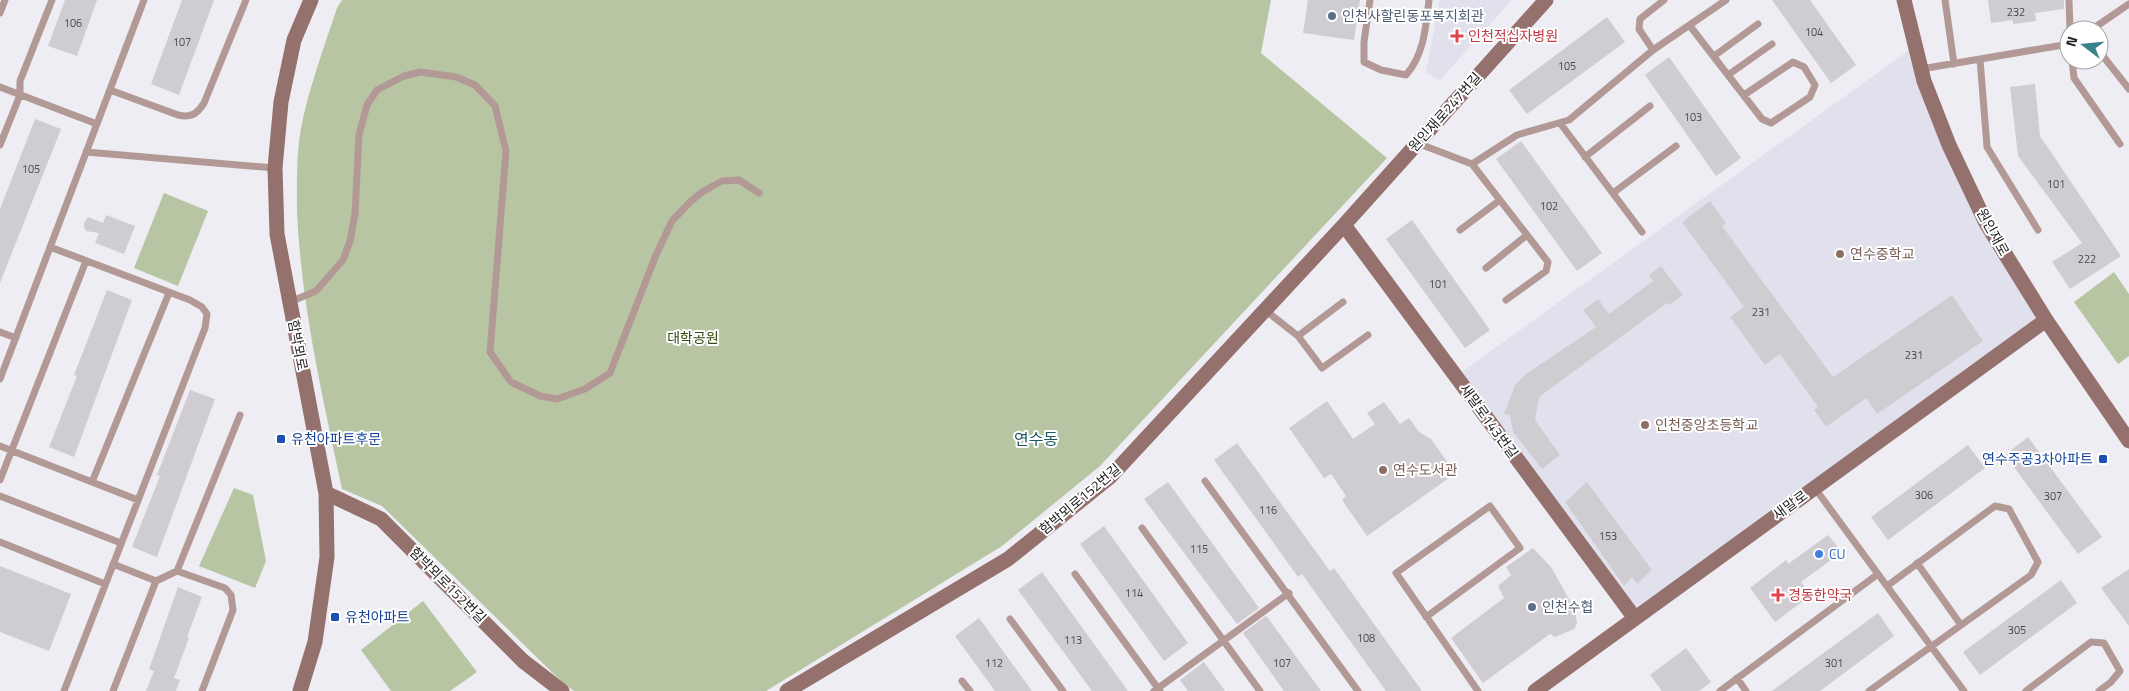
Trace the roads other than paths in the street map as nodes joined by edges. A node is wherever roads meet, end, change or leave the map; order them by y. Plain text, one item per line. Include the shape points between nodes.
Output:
1 (5, 0) edge
2 (52, 0) edge
3 (144, 0) edge
4 (246, 0) edge
5 (311, 0) edge
6 (1370, 0) edge
7 (1429, 0) edge
8 (1546, 0) edge
9 (1664, 0) edge
10 (1726, 0) edge
11 (1904, 0) edge
12 (1945, 0) edge
13 (2069, 0) edge
14 (2129, 4) edge
15 (0, 13) edge
16 (2070, 20) edge
17 (2106, 20) edge
18 (1758, 24) dead end
19 (1690, 26) junction
20 (1772, 44) dead end
21 (2059, 46) edge
22 (1653, 50) junction
23 (1714, 56) junction
24 (1980, 59) junction
25 (1954, 64) junction
26 (2109, 64) edge
27 (1921, 69) junction
28 (2073, 70) edge
29 (1728, 75) junction
30 (0, 87) edge
31 (2129, 89) edge
32 (110, 90) junction
33 (20, 95) junction
34 (1744, 95) junction
35 (1650, 106) dead end
36 (1560, 123) junction
37 (97, 124) junction
38 (1417, 143) junction
39 (2120, 144) dead end
40 (0, 145) edge
41 (1676, 146) dead end
42 (86, 152) junction
43 (1585, 156) junction
44 (1472, 164) junction
45 (275, 168) junction
46 (760, 192) dead end
47 (1613, 193) junction
48 (1500, 200) junction
49 (1344, 225) junction
50 (1460, 230) dead end
51 (2038, 230) dead end
52 (1642, 232) dead end
53 (1528, 235) junction
54 (50, 247) junction
55 (86, 261) junction
56 (1486, 268) dead end
57 (169, 292) junction
58 (1506, 300) dead end
59 (290, 302) junction
60 (1343, 302) dead end
61 (1265, 310) junction
62 (2046, 320) junction
63 (0, 332) edge
64 (1368, 335) dead end
65 (1298, 336) junction
66 (16, 338) junction
67 (0, 379) edge
68 (240, 415) dead end
69 (2129, 441) edge
70 (0, 446) edge
71 (12, 450) junction
72 (0, 480) edge
73 (1204, 481) dead end
74 (92, 482) junction
75 (1814, 487) junction
76 (326, 493) junction
77 (0, 496) edge
78 (138, 500) junction
79 (1142, 528) dead end
80 (0, 542) edge
81 (121, 543) junction
82 (1917, 563) junction
83 (112, 564) junction
84 (177, 571) junction
85 (1075, 574) dead end
86 (1878, 574) junction
87 (156, 581) junction
88 (104, 584) junction
89 (1886, 586) junction
90 (1288, 593) junction
91 (1426, 617) junction
92 (1634, 617) junction
93 (1010, 619) dead end
94 (1961, 625) junction
95 (1223, 641) junction
96 (1931, 646) junction
97 (1737, 678) junction
98 (962, 680) dead end
99 (558, 690) edge
100 (1157, 690) edge
101 (64, 691) edge
102 (113, 691) edge
103 (202, 691) edge
104 (300, 691) edge
105 (786, 691) edge
106 (970, 691) edge
107 (1063, 691) edge
108 (1260, 691) edge
109 (1358, 691) edge
110 (1478, 691) edge
111 (1535, 691) edge
112 (1720, 691) edge
113 (1746, 691) edge
114 (1869, 691) edge
115 (1964, 691) edge
116 (2026, 691) edge
117 (2099, 691) edge

1 - 15 lane
2 - 33 lane via 20,81
3 - 32 lane
4 - 32 lane via 204,103 188,118
5 - 45 street, 함박뫼로 via 294,40 281,102
6 - 7 lane via 1364,62 1381,70 1406,75 1416,64 1425,34
8 - 38 street, 원인재로247번길
9 - 22 lane via 1640,19 1639,29
10 - 19 lane
11 - 27 street, 원인재로
12 - 25 lane
13 - 16 lane
14 - 17 lane
18 - 23 lane
19 - 22 lane
19 - 23 lane
20 - 29 lane
21 - 24 lane
22 - 36 lane via 1569,120
23 - 29 lane
24 - 25 lane
24 - 51 lane via 1988,147
25 - 27 lane
26 - 31 lane
27 - 62 street, 원인재로 via 1949,145 1986,223
28 - 39 lane via 2074,78
29 - 34 lane
30 - 33 lane
32 - 37 lane
33 - 37 lane
33 - 40 lane
34 - 34 lane via 1762,119 1771,123 1810,97 1815,85 1804,67 1793,62
35 - 43 lane
36 - 43 lane
36 - 44 lane via 1517,136
37 - 42 lane
38 - 44 lane
38 - 49 street, 원인재로247번길
41 - 47 lane
42 - 45 lane
42 - 54 lane
43 - 47 lane
44 - 48 lane
45 - 59 street, 함박뫼로 via 277,234
46 - 59 lane via 739,180 722,181 690,202 672,220 610,373 585,389 558,399 540,396 511,382 490,352 506,151 495,106 475,86 456,77 420,72 377,90 367,105 359,135 355,214 343,260 316,291
47 - 52 lane
48 - 50 lane
48 - 53 lane
49 - 61 street, 함박뫼로152번길
49 - 92 street, 새말로143번길
53 - 56 lane
53 - 58 lane via 1548,262 1546,271
54 - 55 lane
54 - 66 lane
55 - 57 lane
55 - 71 lane
57 - 74 lane
57 - 78 lane via 202,307 207,314 205,328
59 - 76 street, 함박뫼로
60 - 65 lane
61 - 65 lane
61 - 105 street, 함박뫼로152번길 via 1110,477 1008,559
62 - 69 street, 원인재로
62 - 75 street, 새말로
63 - 66 lane
64 - 65 lane via 1322,368
66 - 67 lane
68 - 84 lane
70 - 71 lane
71 - 72 lane
71 - 74 lane
73 - 90 lane
74 - 78 lane
75 - 86 lane
75 - 92 street, 새말로
76 - 99 street, 함박뫼로152번길 via 381,518 524,661
76 - 104 street, 함박뫼로 via 327,557 314,642
77 - 81 lane
78 - 81 lane
79 - 95 lane
80 - 88 lane
81 - 83 lane
82 - 89 lane
82 - 94 lane
82 - 94 lane via 1995,506 2008,509 2038,562 2031,575
83 - 87 lane
83 - 88 lane
84 - 87 lane
84 - 103 lane via 225,588 231,595 233,610
85 - 100 lane
86 - 89 lane
86 - 97 lane
87 - 102 lane
88 - 101 lane
89 - 96 lane
90 - 95 lane
90 - 109 lane
91 - 91 lane via 1396,574 1490,506 1520,548
91 - 110 lane
92 - 111 street, 새말로
93 - 107 lane
94 - 96 lane
95 - 100 lane
95 - 108 lane
96 - 114 lane
96 - 115 lane
97 - 112 lane
97 - 113 lane
98 - 106 lane
116 - 117 lane via 2090,642 2104,643 2120,671

